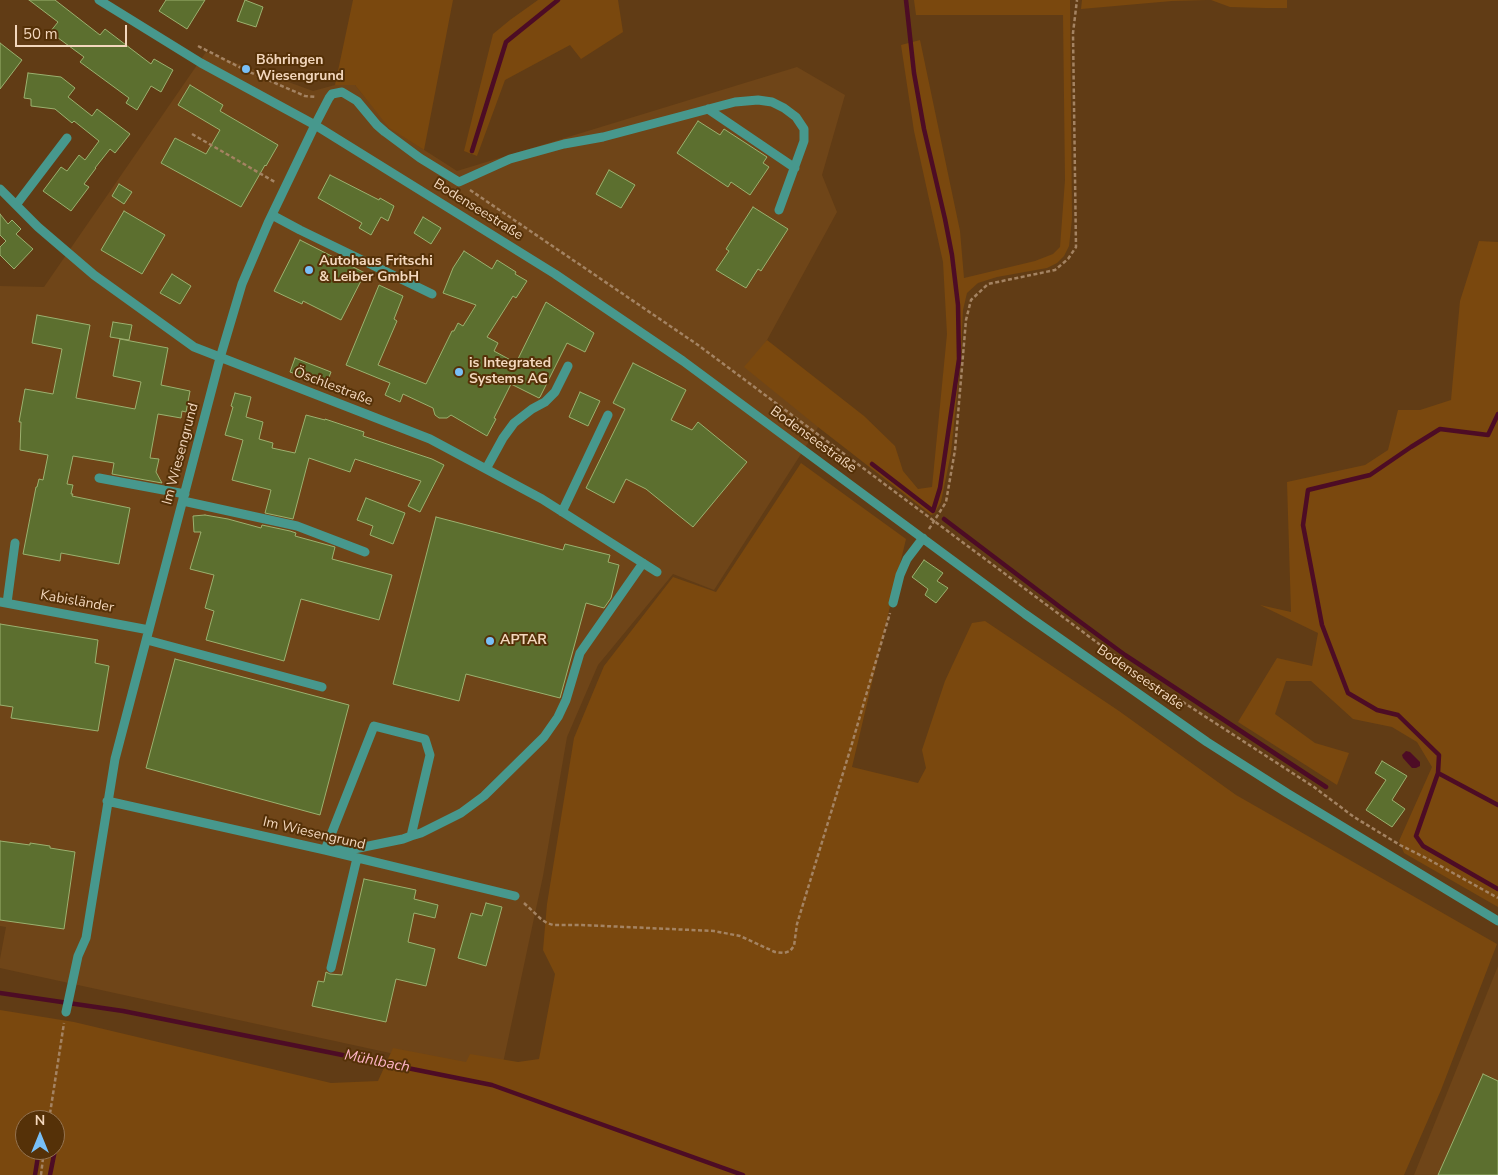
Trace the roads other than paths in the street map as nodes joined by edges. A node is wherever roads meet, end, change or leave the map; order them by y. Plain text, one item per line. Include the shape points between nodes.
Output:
1 (99, 0) edge
2 (708, 109) junction
3 (315, 125) junction
4 (67, 138) dead end
5 (794, 168) junction
6 (0, 189) edge
7 (16, 205) junction
8 (779, 210) dead end
9 (272, 215) junction
10 (432, 294) dead end
11 (220, 358) junction
12 (568, 366) dead end
13 (608, 415) dead end
14 (486, 470) junction
15 (99, 478) dead end
16 (184, 497) junction
17 (562, 512) junction
18 (923, 538) junction
19 (15, 543) dead end
20 (365, 552) dead end
21 (643, 563) junction
22 (657, 572) dead end
23 (3, 603) edge
24 (893, 603) road end
25 (149, 630) junction
26 (147, 640) junction
27 (322, 688) dead end
28 (107, 801) junction
29 (410, 836) junction
30 (325, 850) junction
31 (357, 858) junction
32 (515, 896) road end
33 (1498, 922) edge
34 (332, 968) dead end
35 (66, 1012) road end

1 - 3 street, Bodenseestraße via 201,64
2 - 3 street, Im Wiesengrund via 519,157 459,182 385,132 357,101 342,92 332,94
2 - 5 street
2 - 5 street via 758,100 784,108 804,129 804,141
3 - 9 street, Im Wiesengrund
3 - 18 street, Bodenseestraße via 563,279 683,362
4 - 7 street
5 - 8 street
6 - 7 street, Öschlestraße
7 - 11 street, Öschlestraße via 94,275 194,347
9 - 10 street
9 - 11 street, Im Wiesengrund via 242,284
11 - 14 street, Öschlestraße via 430,439
11 - 16 street, Im Wiesengrund
12 - 14 street via 555,392 514,423 502,438
13 - 17 street
14 - 17 street, Öschlestraße
15 - 16 street
16 - 20 street via 297,526
16 - 25 street, Im Wiesengrund
17 - 21 street, Öschlestraße
18 - 24 street via 907,559
18 - 33 street, Bodenseestraße via 1207,742
19 - 23 street
21 - 22 street, Öschlestraße
21 - 29 street via 580,653 566,700 544,737 484,796 461,813
23 - 25 street, Kabisländer
25 - 26 street, Im Wiesengrund
26 - 27 street
26 - 28 street, Im Wiesengrund
28 - 30 street, Im Wiesengrund
28 - 35 street, Im Wiesengrund via 86,938 78,956
29 - 30 street via 371,847
29 - 30 street via 430,755 425,739 374,726
30 - 31 street, Im Wiesengrund
31 - 32 street, Im Wiesengrund
31 - 34 street

